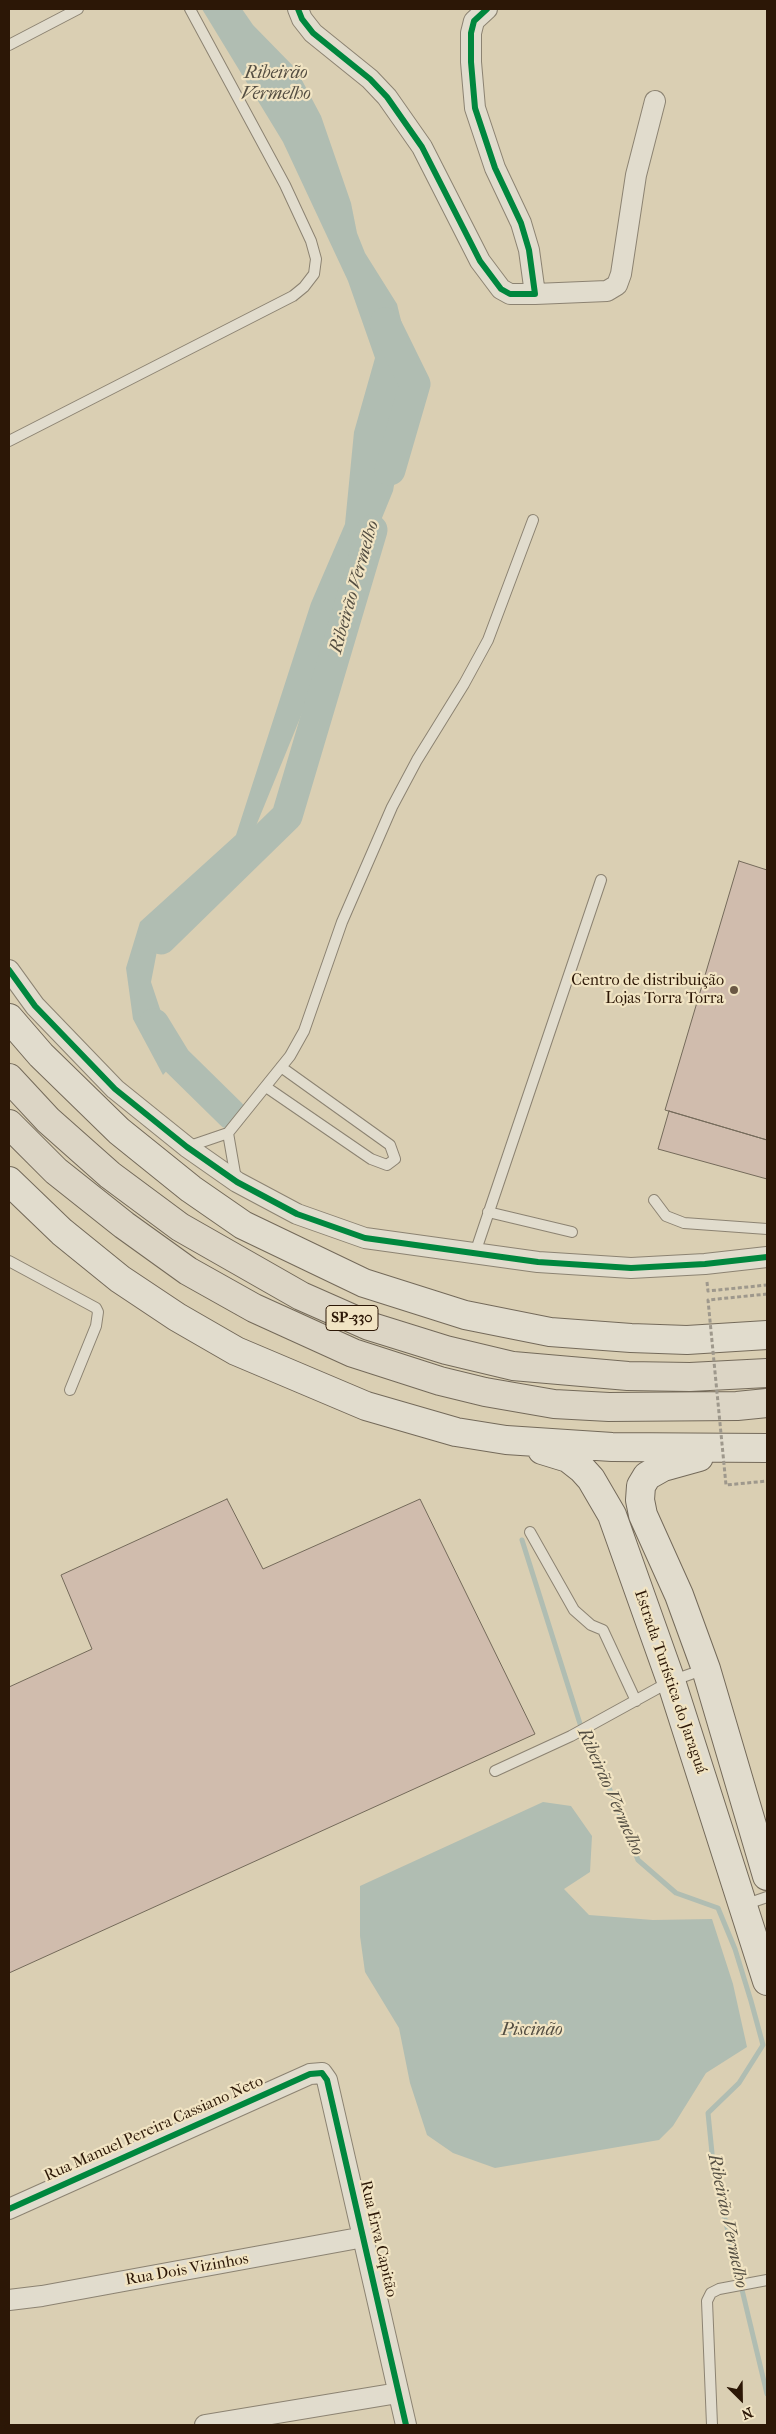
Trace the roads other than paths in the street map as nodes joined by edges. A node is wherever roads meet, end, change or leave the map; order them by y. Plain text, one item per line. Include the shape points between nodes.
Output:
1 (78, 9) edge
2 (190, 9) edge
3 (298, 9) edge
4 (487, 9) edge
5 (9, 45) edge
6 (655, 101) dead end
7 (535, 294) junction
8 (9, 441) edge
9 (533, 520) dead end
10 (601, 880) dead end
11 (9, 970) edge
12 (9, 1018) edge
13 (282, 1067) junction
14 (9, 1078) edge
15 (266, 1087) junction
16 (9, 1124) edge
17 (228, 1133) junction
18 (188, 1147) junction
19 (9, 1181) edge
20 (237, 1182) junction
21 (654, 1200) dead end
22 (488, 1212) junction
23 (767, 1229) edge
24 (572, 1232) dead end
25 (476, 1253) junction
26 (767, 1257) edge
27 (9, 1261) edge
28 (767, 1335) edge
29 (767, 1374) edge
30 (70, 1390) dead end
31 (767, 1403) edge
32 (506, 1440) junction
33 (756, 1448) edge
34 (530, 1532) dead end
35 (706, 1669) junction
36 (671, 1681) junction
37 (636, 1701) junction
38 (495, 1771) dead end
39 (767, 1876) edge
40 (755, 1901) edge
41 (767, 1980) edge
42 (310, 2074) joint
43 (9, 2209) edge
44 (364, 2237) junction
45 (767, 2280) edge
46 (9, 2300) edge
47 (398, 2393) junction
48 (205, 2425) edge
49 (406, 2425) edge
50 (712, 2425) edge

1 - 5 lane
2 - 8 lane via 289,193 311,241 316,259 314,274 293,296
3 - 7 street via 313,33 387,97 422,148 480,261 501,290 510,294
4 - 7 street via 474,21 471,33 475,108 495,168 520,223
6 - 7 street via 636,175 617,285 607,291
9 - 13 lane via 488,640 392,807 342,922 304,1031
10 - 22 lane
11 - 18 street via 35,1006 115,1089
12 - 28 main road via 40,1055 118,1131 191,1189 243,1225 364,1283 465,1315 550,1332 687,1340
13 - 15 lane
13 - 15 lane via 390,1145 395,1159 387,1165 371,1159
14 - 29 highway, SP-330 via 48,1120 110,1175 180,1227 301,1296 370,1326 512,1366 628,1376
15 - 17 lane
16 - 31 highway, SP-330 via 56,1171 188,1271 254,1308 353,1353 440,1381 554,1404 609,1408
17 - 18 lane
17 - 20 lane
18 - 20 street
19 - 32 main road via 62,1232 120,1279 236,1351 366,1406 456,1432
20 - 25 street via 297,1214 365,1238
21 - 23 lane via 666,1216 684,1223
22 - 24 lane
22 - 25 lane
25 - 26 street via 538,1262 631,1268
27 - 30 lane via 98,1312 96,1326
32 - 33 main road via 612,1447
32 - 36 main road, Estrada Turística do Jaraguá via 568,1458 591,1480 612,1516
33 - 35 main road, Estrada Turística do Jaraguá via 663,1466 647,1476 641,1486 643,1515 679,1596
34 - 37 lane via 574,1610 591,1625 603,1630
35 - 36 lane
35 - 39 main road, Estrada Turística do Jaraguá
36 - 37 lane
36 - 40 main road, Estrada Turística do Jaraguá
37 - 38 lane
40 - 41 main road, Estrada Turística do Jaraguá
42 - 43 street, Rua Manuel Pereira Cassiano Neto
42 - 44 street, Rua Erva Capitão via 322,2073 327,2080
44 - 46 street, Rua Dois Vizinhos
44 - 47 street, Rua Erva Capitão
45 - 50 lane via 720,2289 707,2301
47 - 48 street
47 - 49 street, Rua Erva Capitão

